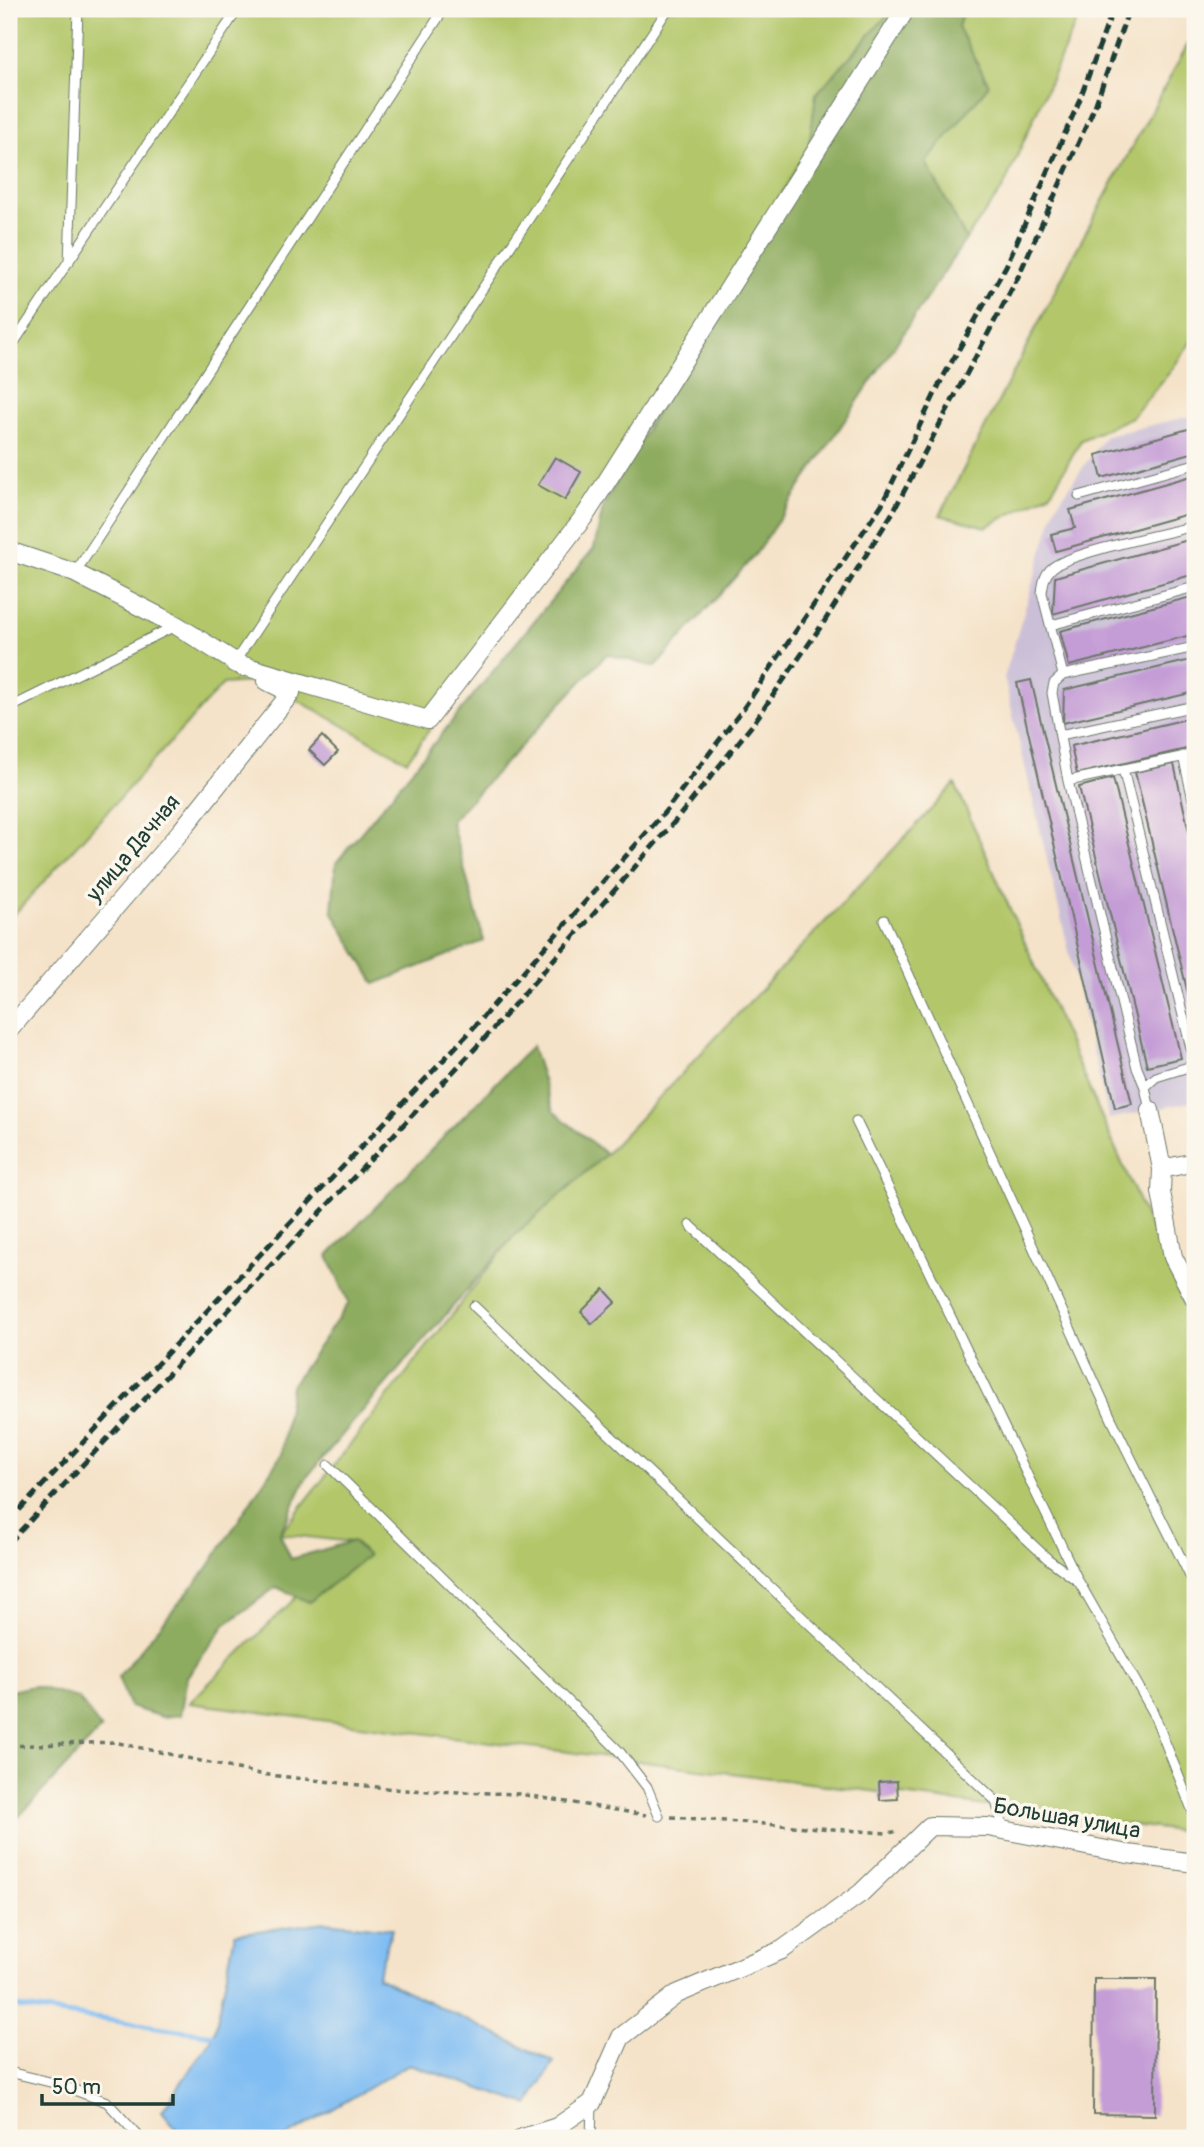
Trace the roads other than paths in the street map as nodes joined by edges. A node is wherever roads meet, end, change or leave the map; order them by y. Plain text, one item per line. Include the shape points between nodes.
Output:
1 (78, 9) edge
2 (238, 9) edge
3 (444, 9) edge
4 (668, 9) edge
5 (906, 9) edge
6 (69, 262) junction
7 (9, 350) edge
8 (1195, 464) edge
9 (1080, 496) dead end
10 (1195, 526) edge
11 (9, 551) edge
12 (75, 573) junction
13 (1195, 587) edge
14 (176, 625) junction
15 (1051, 625) junction
16 (1195, 647) edge
17 (234, 663) junction
18 (1063, 675) junction
19 (1195, 706) edge
20 (9, 708) edge
21 (1060, 735) junction
22 (1195, 754) edge
23 (1183, 756) junction
24 (1123, 769) junction
25 (1068, 781) junction
26 (1195, 808) edge
27 (884, 920) dead end
28 (9, 1030) edge
29 (1195, 1065) edge
30 (1145, 1087) junction
31 (1150, 1110) joint
32 (856, 1121) dead end
33 (1195, 1162) edge
34 (1162, 1169) junction
35 (690, 1225) dead end
36 (1195, 1299) edge
37 (474, 1306) dead end
38 (328, 1465) dead end
39 (1079, 1582) junction
40 (1195, 1586) edge
41 (659, 1816) road end
42 (1195, 1817) edge
43 (1004, 1830) junction
44 (1195, 1863) edge
45 (9, 2072) edge
46 (592, 2103) junction
47 (140, 2138) edge
48 (522, 2138) edge
49 (591, 2138) edge

1 - 6 lane
2 - 6 lane
3 - 12 lane
4 - 17 lane
5 - 17 street via 586,514 428,720
6 - 7 lane
8 - 9 lane
10 - 15 lane via 1075,557 1053,567 1042,593
11 - 12 street
12 - 14 street
13 - 15 lane
14 - 17 street
14 - 20 lane
15 - 18 lane
16 - 18 lane
17 - 28 street, улица Дачная via 291,693 181,831
18 - 21 lane via 1051,687
19 - 21 lane
21 - 25 lane
22 - 23 lane
23 - 24 lane
23 - 26 lane
24 - 25 lane
24 - 29 lane
25 - 30 lane
27 - 40 lane via 1112,1420
29 - 30 lane via 1156,1077
30 - 31 lane
31 - 34 street
32 - 39 lane
33 - 34 street
34 - 36 street via 1161,1192 1173,1256
35 - 39 lane via 1048,1559
37 - 43 lane via 996,1801
38 - 41 lane via 619,1751 647,1787
39 - 42 lane via 1153,1712
43 - 44 street, Большая улица
43 - 46 street, Большая улица via 930,1826 861,1893 782,1950 677,1994 621,2037
45 - 47 lane via 107,2102
46 - 48 street via 557,2127
46 - 49 lane

